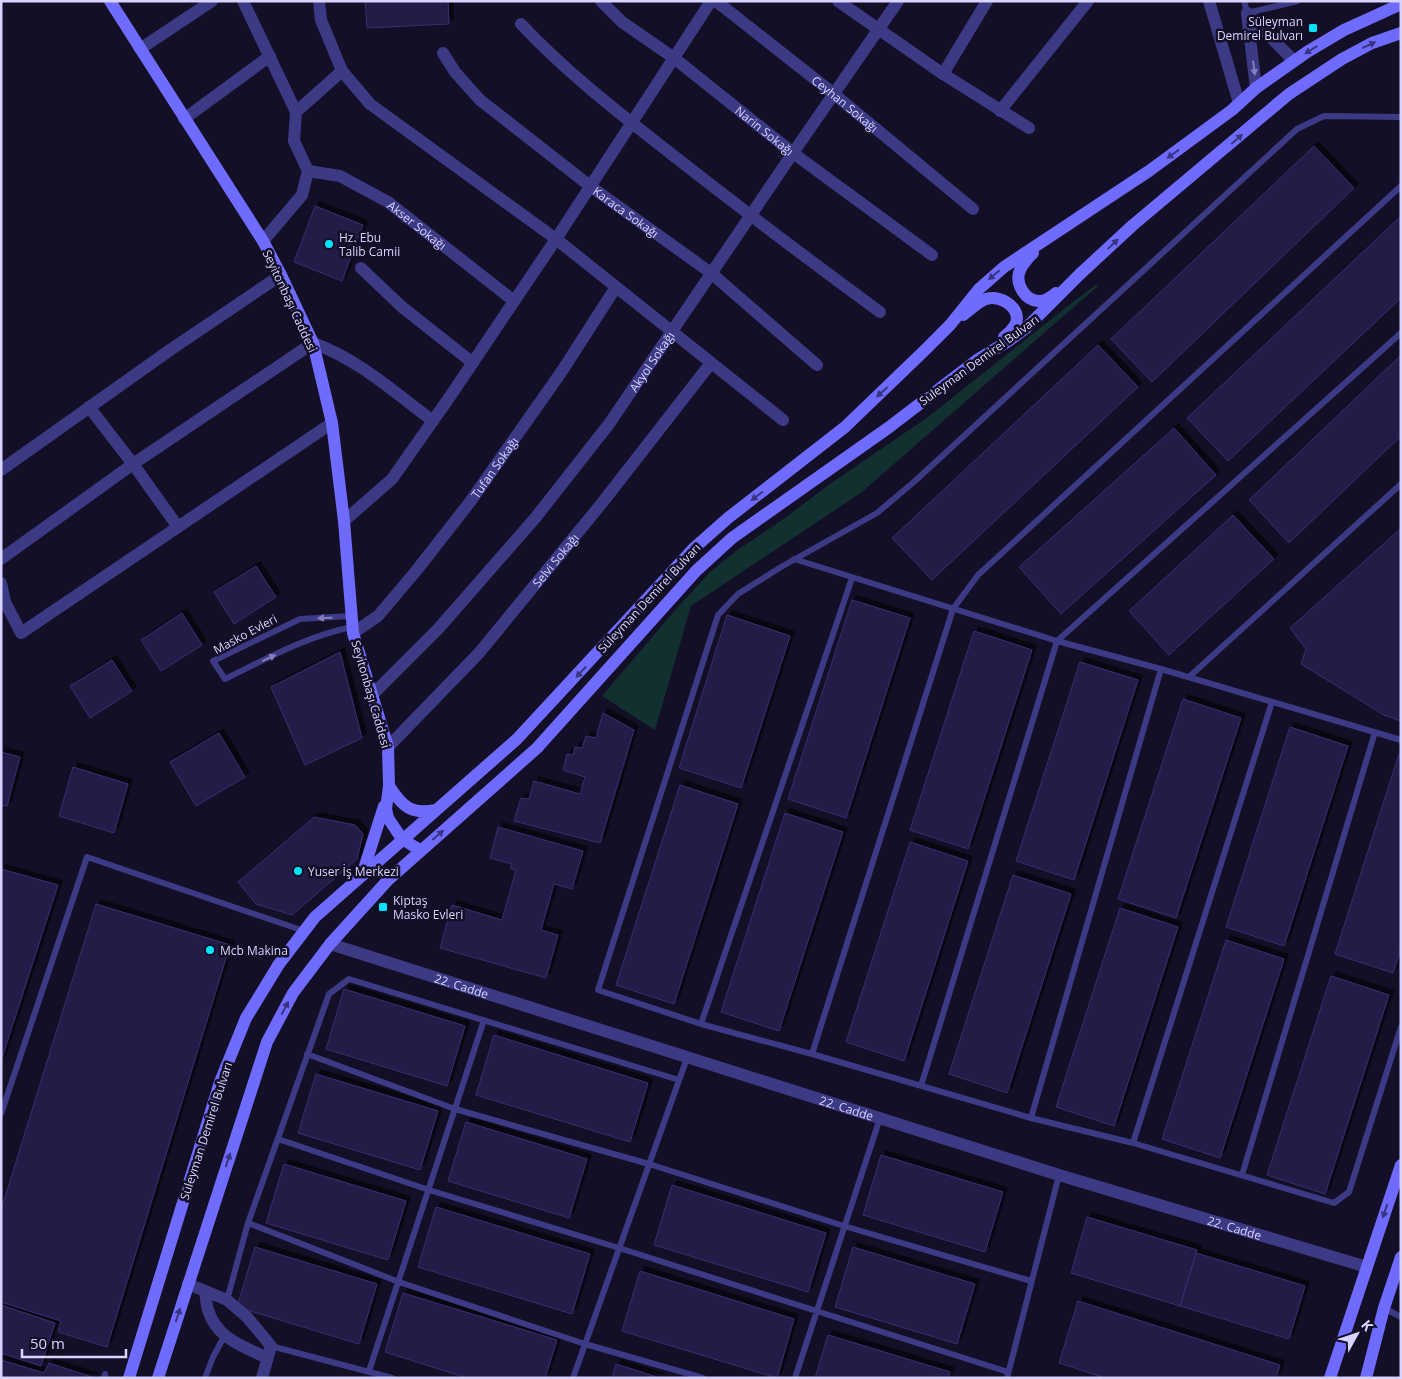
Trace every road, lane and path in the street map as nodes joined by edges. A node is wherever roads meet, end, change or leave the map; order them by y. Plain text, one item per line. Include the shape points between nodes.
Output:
1 (110, 1) edge
2 (212, 1) edge
3 (243, 1) edge
4 (319, 1) edge
5 (601, 1) edge
6 (711, 1) edge
7 (716, 1) edge
8 (838, 1) edge
9 (898, 1) edge
10 (987, 1) edge
11 (1088, 1) edge
12 (1209, 1) edge
13 (1298, 1) edge
14 (1401, 4) edge
15 (196, 6) edge
16 (1246, 7) edge
17 (521, 24) dead end
18 (878, 30) junction
19 (1401, 32) edge
20 (140, 49) junction
21 (443, 52) dead end
22 (270, 56) junction
23 (674, 58) junction
24 (1294, 61) junction
25 (342, 71) junction
26 (942, 74) junction
27 (1256, 88) junction
28 (834, 94) junction
29 (1239, 103) junction
30 (1000, 111) junction
31 (296, 112) junction
32 (1401, 117) edge
33 (184, 120) junction
34 (632, 123) junction
35 (1028, 128) dead end
36 (792, 153) junction
37 (308, 171) junction
38 (590, 186) junction
39 (1401, 186) edge
40 (973, 209) dead end
41 (750, 216) junction
42 (1048, 237) junction
43 (556, 239) junction
44 (263, 241) junction
45 (932, 256) dead end
46 (361, 268) dead end
47 (711, 273) junction
48 (281, 275) junction
49 (1077, 277) junction
50 (616, 287) junction
51 (514, 301) junction
52 (880, 312) dead end
53 (950, 325) junction
54 (671, 331) junction
55 (1401, 333) edge
56 (313, 343) junction
57 (977, 360) junction
58 (473, 363) junction
59 (711, 363) junction
60 (817, 364) dead end
61 (89, 407) junction
62 (783, 420) dead end
63 (433, 421) junction
64 (332, 423) junction
65 (133, 464) junction
66 (1, 470) edge
67 (1401, 484) edge
68 (344, 521) junction
69 (178, 526) junction
70 (1, 559) edge
71 (794, 559) junction
72 (852, 578) junction
73 (1, 583) edge
74 (953, 609) junction
75 (352, 626) junction
76 (1057, 641) junction
77 (1161, 669) junction
78 (1189, 677) junction
79 (372, 696) junction
80 (1272, 702) junction
81 (1375, 732) junction
82 (1401, 740) edge
83 (388, 747) junction
84 (389, 786) junction
85 (435, 810) junction
86 (402, 839) junction
87 (420, 850) junction
88 (362, 875) junction
89 (304, 931) junction
90 (330, 944) junction
91 (484, 1020) junction
92 (701, 1024) junction
93 (1401, 1027) edge
94 (307, 1054) junction
95 (812, 1054) junction
96 (687, 1058) junction
97 (679, 1080) junction
98 (921, 1086) junction
99 (455, 1109) junction
100 (1, 1114) edge
101 (880, 1118) junction
102 (1031, 1118) junction
103 (278, 1139) junction
104 (1133, 1143) junction
105 (649, 1164) junction
106 (1401, 1165) edge
107 (1059, 1175) junction
108 (1242, 1175) junction
109 (428, 1190) junction
110 (248, 1223) junction
111 (844, 1226) junction
112 (619, 1248) junction
113 (1401, 1257) edge
114 (1367, 1268) junction
115 (1032, 1281) junction
116 (399, 1282) junction
117 (188, 1284) junction
118 (206, 1291) junction
119 (227, 1300) junction
120 (1384, 1308) junction
121 (816, 1311) junction
122 (1401, 1318) edge
123 (225, 1335) junction
124 (585, 1344) junction
125 (269, 1352) junction
126 (369, 1371) junction
127 (1007, 1375) edge
128 (129, 1378) edge
129 (158, 1378) edge
130 (206, 1378) edge
131 (262, 1378) edge
132 (392, 1378) edge
133 (574, 1378) edge
134 (703, 1378) edge
135 (795, 1378) edge
136 (1330, 1378) edge
137 (1366, 1378) edge

1 - 20 main road, Seyitonbaşı Caddesi
2 - 15 street
3 - 22 street
4 - 25 street via 321,20
5 - 23 street, Narin Sokağı via 622,22
6 - 23 street
7 - 28 street, Ceyhan Sokağı
8 - 18 street
9 - 18 street, Akyol Sokağı
10 - 26 street
11 - 30 street
12 - 29 street
13 - 16 lane
14 -> 24 main road, Süleyman Demirel Bulvarı via 1344,30
15 - 20 street
16 - 24 street
16 -> 27 street
17 - 34 street via 546,50
18 - 26 street
18 - 28 street, Akyol Sokağı
49 -> 19 main road, Süleyman Demirel Bulvarı via 1133,225 1289,94 1342,59
20 - 33 main road, Seyitonbaşı Caddesi
21 - 38 street, Karaca Sokağı via 455,72 480,100
22 - 31 street
22 - 33 street
23 - 34 street
23 - 36 street, Narin Sokağı
24 - 27 main road, Süleyman Demirel Bulvarı
25 - 31 street
25 - 43 street via 370,104
26 - 30 street
27 - 29 main road, Süleyman Demirel Bulvarı
28 - 36 street, Akyol Sokağı
28 - 40 street, Ceyhan Sokağı
29 -> 42 main road, Süleyman Demirel Bulvarı via 1149,171
30 - 35 street
31 - 37 street via 294,141
32 - 71 lane via 1324,116 1297,129 877,514
33 - 44 main road, Seyitonbaşı Caddesi
34 - 38 street
34 - 41 street
36 - 41 street, Akyol Sokağı
36 - 45 street, Narin Sokağı
37 - 44 street via 302,195
37 - 51 street, Akser Sokağı via 340,176 388,202
38 - 43 street
38 - 47 street, Karaca Sokağı
39 - 74 lane via 978,575
41 - 47 street, Akyol Sokağı
41 - 52 street
42 - 49 main road via 1023,264 1019,273 1024,293 1030,299 1044,300
42 -> 53 main road, Süleyman Demirel Bulvarı via 990,278
43 - 50 street
43 - 51 street
44 - 48 main road, Seyitonbaşı Caddesi
46 - 58 street via 402,308
47 - 54 street, Akyol Sokağı
47 - 60 street, Karaca Sokağı
48 - 56 main road, Seyitonbaşı Caddesi
48 - 61 street
49 - 57 main road, Süleyman Demirel Bulvarı via 1026,328
50 - 54 street
50 - 75 street, Tufan Sokağı via 562,371 470,502 378,616
51 - 58 street
53 - 57 main road via 987,299 1008,302 1017,318 1015,325
53 -> 85 main road, Süleyman Demirel Bulvarı via 845,427 712,531 517,739
54 - 59 street
54 - 79 street, Akyol Sokağı via 609,424 536,517 439,628
55 - 76 lane
56 - 63 street via 333,350
56 - 64 main road, Seyitonbaşı Caddesi
56 - 65 street
87 -> 57 main road, Süleyman Demirel Bulvarı via 538,748 714,553
58 - 63 street
59 - 62 street
59 - 83 street, Selvi Sokağı via 479,653
61 - 65 street
61 - 66 street
63 - 68 street via 392,479
64 - 68 main road, Seyitonbaşı Caddesi
64 - 69 street
65 - 69 street
65 - 70 street
67 - 78 lane
68 - 75 main road, Seyitonbaşı Caddesi
69 - 73 street via 21,633 5,602
71 - 72 lane
71 - 92 lane via 738,594 718,615 598,990
72 - 74 lane
72 - 92 lane
74 - 76 lane
74 - 95 lane
75 -> 75 lane, Masko Evleri via 300,619 213,661 225,679 312,638
75 - 79 main road, Seyitonbaşı Caddesi
76 - 77 lane
76 - 98 lane
77 - 78 lane
77 - 102 lane
78 - 80 lane
79 - 83 main road, Seyitonbaşı Caddesi
80 - 81 lane
80 - 104 lane
81 - 82 lane
81 - 108 lane
83 - 84 main road, Seyitonbaşı Caddesi
84 - 85 main road via 401,804 408,808 424,812
84 - 86 main road, Seyitonbaşı Caddesi via 388,818
84 - 88 main road, Seyitonbaşı Caddesi
85 - 86 main road, Süleyman Demirel Bulvarı
86 - 87 main road, Seyitonbaşı Caddesi
86 - 88 main road, Süleyman Demirel Bulvarı
87 - 90 main road, Süleyman Demirel Bulvarı
88 - 89 main road, Süleyman Demirel Bulvarı via 314,917
89 - 100 lane via 87,857
89 - 128 main road, Süleyman Demirel Bulvarı via 246,1018 220,1082
90 - 96 street, 22. Cadde
117 -> 90 main road, Süleyman Demirel Bulvarı via 267,1042 294,993
91 - 94 lane via 349,979 329,994
91 - 97 lane
91 - 99 lane
92 - 95 lane
93 - 108 lane via 1349,1192 1334,1203
94 - 99 lane
94 - 103 lane
95 - 98 lane
96 - 97 lane
96 - 101 street, 22. Cadde
97 - 105 lane
98 - 102 lane
99 - 105 lane
99 - 109 lane
101 - 107 street, 22. Cadde
101 - 111 lane
102 - 104 lane
103 - 109 lane
103 - 110 lane
104 - 108 lane
105 - 111 lane
105 - 112 lane
106 -> 114 main road
107 - 114 street, 22. Cadde
107 - 115 lane
109 - 112 lane
109 - 116 lane
110 - 116 lane
110 - 119 lane
111 - 115 lane
111 - 121 lane
112 - 121 lane
112 - 124 lane
113 - 120 main road
114 - 136 main road
115 - 127 lane
116 - 124 lane
116 - 126 lane
117 - 118 street
129 -> 117 main road, Süleyman Demirel Bulvarı
118 - 119 street
118 - 123 street via 208,1310
119 - 125 street via 247,1317
120 - 122 lane
120 - 137 main road
121 - 127 lane
121 - 135 lane
123 - 125 street via 231,1341
123 - 130 lane
124 - 133 lane
124 - 134 lane
125 - 126 lane
125 - 131 street
126 - 132 lane

